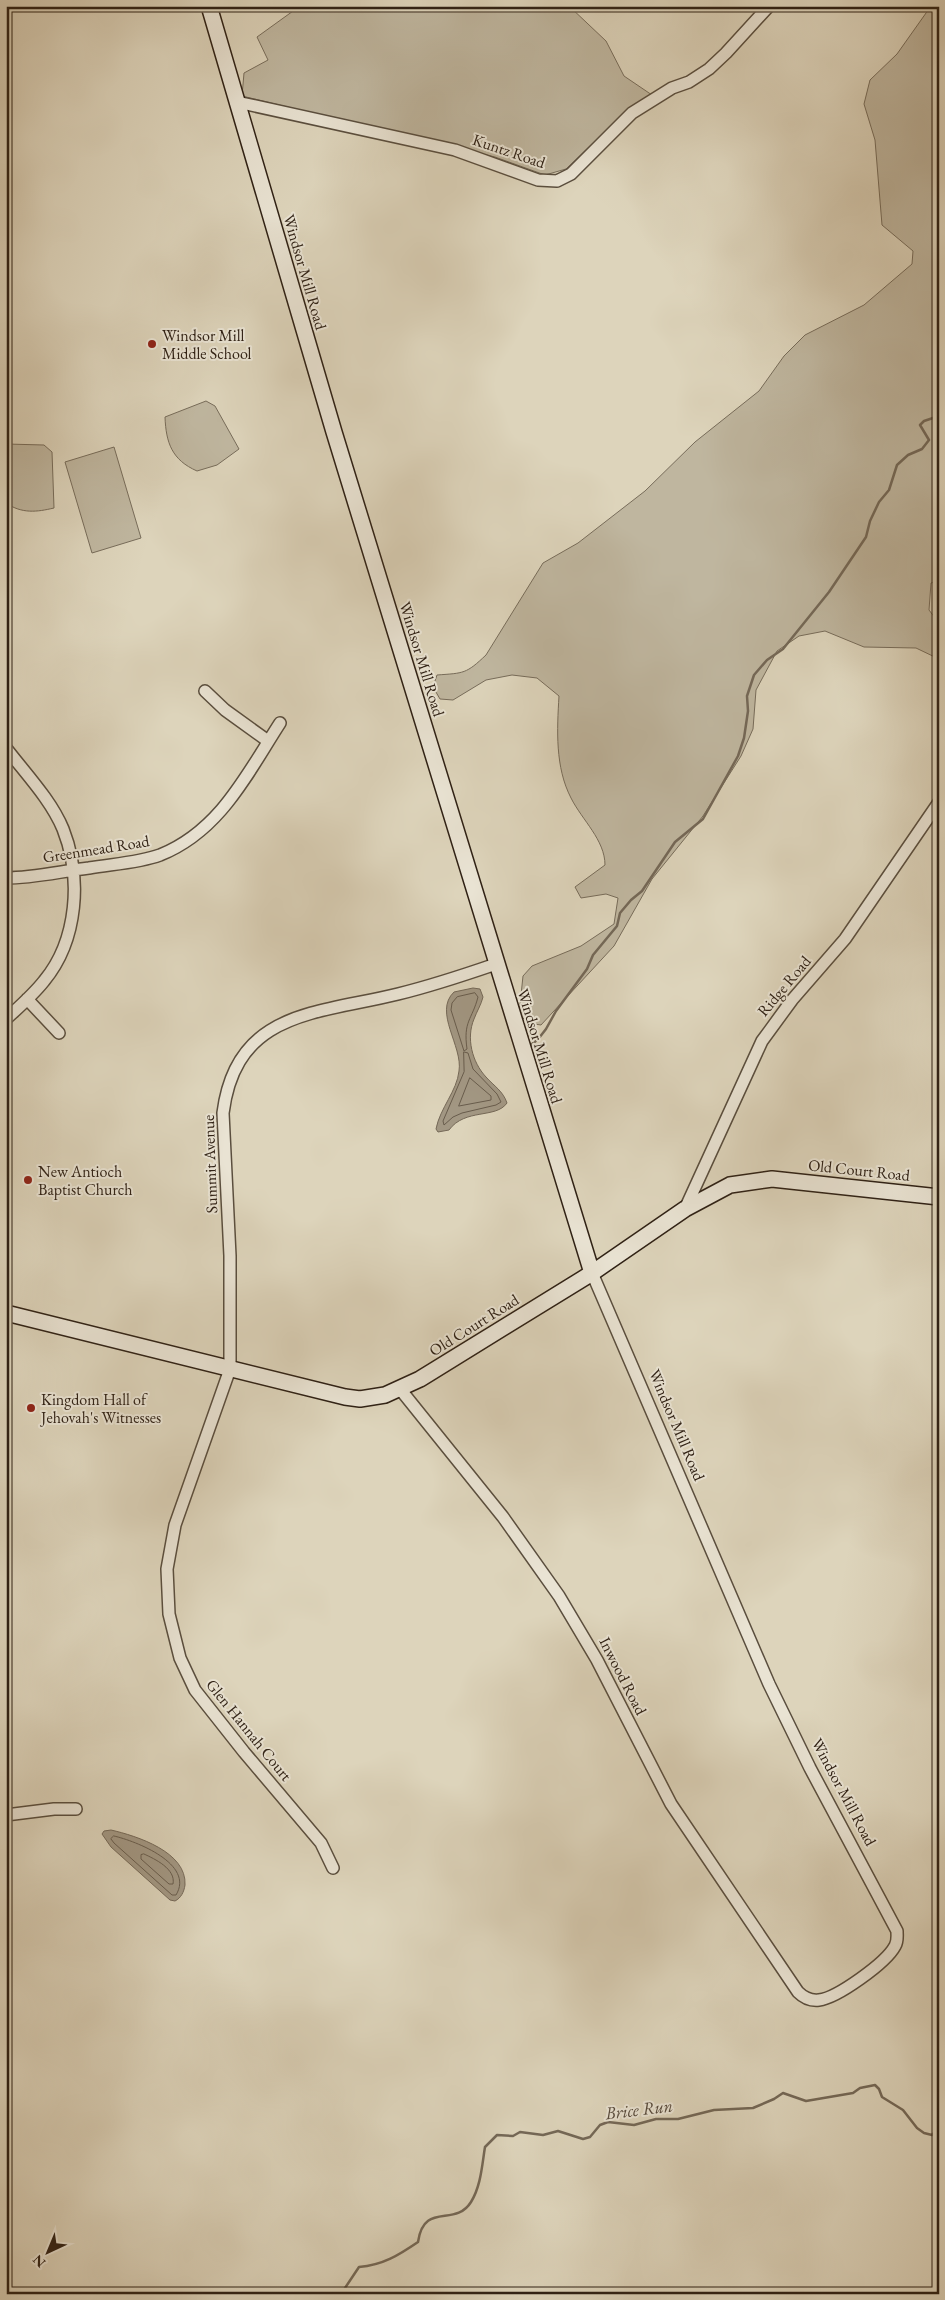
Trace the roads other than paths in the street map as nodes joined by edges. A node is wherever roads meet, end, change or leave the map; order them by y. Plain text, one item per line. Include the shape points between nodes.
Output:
1 (209, 6) edge
2 (769, 6) edge
3 (237, 102) junction
4 (205, 691) dead end
5 (280, 723) dead end
6 (268, 742) junction
7 (6, 748) edge
8 (939, 802) edge
9 (74, 870) junction
10 (6, 878) edge
11 (496, 964) junction
12 (27, 999) junction
13 (6, 1018) edge
14 (59, 1033) dead end
15 (939, 1197) edge
16 (685, 1209) junction
17 (592, 1273) junction
18 (6, 1313) edge
19 (230, 1369) junction
20 (400, 1389) junction
21 (76, 1808) dead end
22 (6, 1815) edge
23 (333, 1868) dead end
24 (798, 1992) joint

1 - 3 main road, Windsor Mill Road
2 - 3 street, Kuntz Road via 709,69 632,113 571,174 558,181 538,180 455,150
3 - 11 main road, Windsor Mill Road
4 - 6 street
5 - 6 street, Greenmead Road
6 - 9 street, Greenmead Road via 229,803 200,833 158,856
7 - 9 street via 63,828
8 - 16 street, Ridge Road via 845,939 792,1000 762,1041
9 - 10 street, Greenmead Road
9 - 12 street via 74,910 64,946 45,981
11 - 17 main road, Windsor Mill Road
11 - 19 street, Summit Avenue via 396,995 292,1018 262,1035 240,1062 225,1096 223,1113 230,1256
12 - 13 street
12 - 14 street
15 - 16 main road, Old Court Road via 764,1179 730,1185
16 - 17 main road, Old Court Road
17 - 20 main road, Old Court Road
17 - 24 street, Windsor Mill Road via 769,1684 897,1931 896,1946 888,1955 843,1990 820,2000 803,1997
18 - 19 main road, Old Court Road
19 - 20 main road, Old Court Road via 360,1399
19 - 23 street, Glen Hannah Court via 175,1525 167,1569 169,1614 180,1658 196,1690 227,1732 321,1843
20 - 24 street, Inwood Road via 503,1517 559,1596 598,1660 676,1812
21 - 22 street

